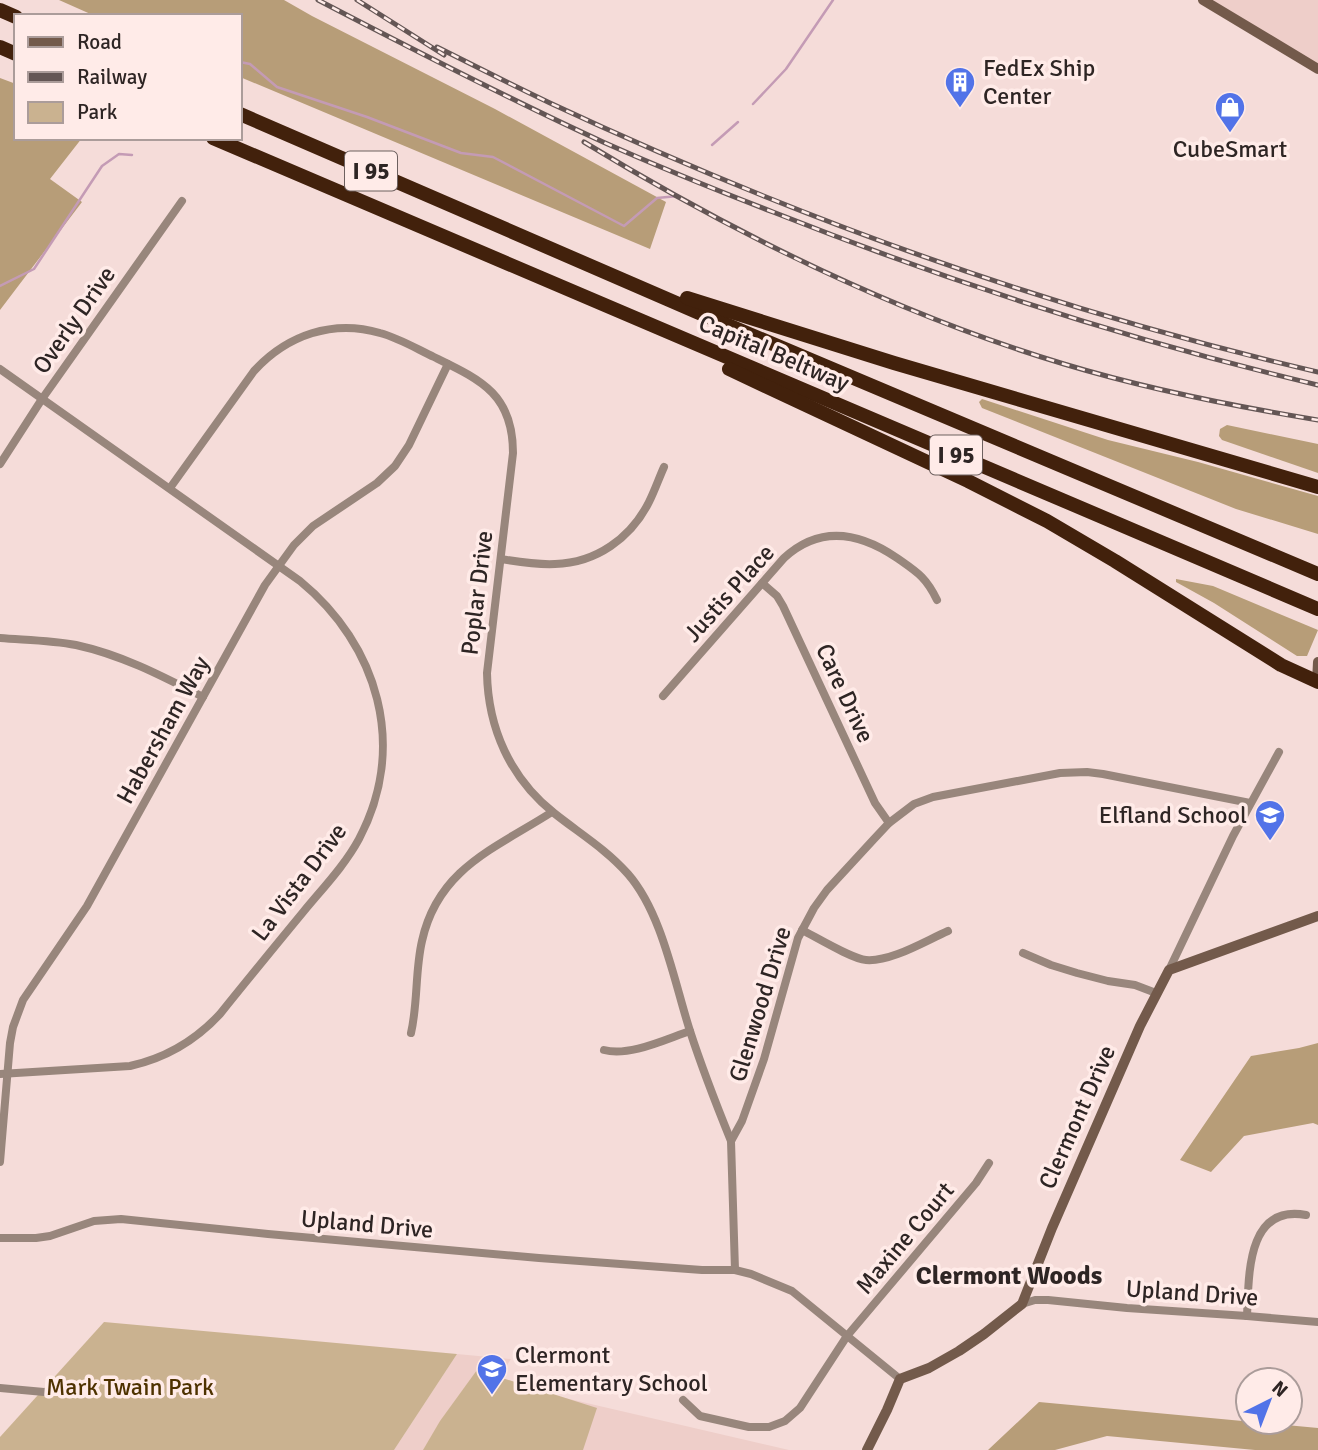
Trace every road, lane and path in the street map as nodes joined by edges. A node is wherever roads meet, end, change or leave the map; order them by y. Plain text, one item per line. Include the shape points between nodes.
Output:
1 (1203, 0) edge
2 (1318, 69) edge
3 (242, 115) edge
4 (218, 140) edge
5 (182, 201) dead end
6 (503, 227) junction
7 (593, 302) junction
8 (448, 364) junction
9 (0, 369) edge
10 (41, 399) junction
11 (0, 464) edge
12 (664, 467) dead end
13 (1318, 487) edge
14 (170, 488) junction
15 (501, 559) junction
16 (279, 566) junction
17 (1318, 574) edge
18 (762, 583) junction
19 (937, 600) dead end
20 (1318, 609) edge
21 (0, 638) edge
22 (1318, 662) edge
23 (1317, 681) edge
24 (663, 696) dead end
25 (203, 697) junction
26 (1279, 752) dead end
27 (1250, 803) junction
28 (552, 812) junction
29 (889, 823) junction
30 (1318, 916) edge
31 (802, 930) junction
32 (948, 931) dead end
33 (1023, 953) dead end
34 (1169, 970) junction
35 (1156, 993) junction
36 (690, 1031) junction
37 (411, 1033) dead end
38 (604, 1049) dead end
39 (4, 1074) edge
40 (731, 1141) junction
41 (0, 1162) edge
42 (989, 1163) dead end
43 (1306, 1215) dead end
44 (0, 1238) edge
45 (734, 1270) junction
46 (1022, 1304) junction
47 (1247, 1316) junction
48 (1318, 1322) edge
49 (847, 1336) junction
50 (900, 1379) junction
51 (0, 1388) edge
52 (44, 1392) dead end
53 (683, 1400) dead end
54 (867, 1450) edge

1 - 2 street
3 - 6 highway, Capital Beltway / I 95
4 - 7 highway, Capital Beltway / I 95
5 - 10 street, Overly Drive
6 - 13 highway via 683,297 836,346
6 - 17 highway, Capital Beltway / I 95
7 - 20 highway, Capital Beltway / I 95
7 - 23 highway via 1047,521 1281,665
8 - 14 street, Poplar Drive via 366,329 330,328 297,338 274,351 254,371
8 - 15 street, Poplar Drive via 489,389 503,407 512,431
8 - 16 street, Habersham Way via 395,466 313,526
9 - 10 street, La Vista Drive
10 - 11 street, Overly Drive
10 - 14 street, La Vista Drive
12 - 15 street via 639,519 604,551 558,564
14 - 16 street, La Vista Drive
15 - 28 street, Poplar Drive via 487,673 490,710 513,766
16 - 25 street, Habersham Way
16 - 39 street, La Vista Drive via 314,592 339,619 374,686 382,725 381,765 374,803 359,838 339,869 220,1013 186,1044 130,1066
18 - 19 street, Justis Place via 802,545 824,537 848,536 877,544 915,571
18 - 24 street, Justis Place
18 - 29 street, Care Drive via 783,606 875,803
21 - 25 street via 99,651
22 - 23 street
25 - 39 street, Habersham Way via 87,906 23,1000
26 - 27 street, Clermont Drive
27 - 29 street, Glenwood Drive via 1072,772 933,797 914,804
27 - 34 street, Clermont Drive
28 - 36 street, Poplar Drive via 610,856 642,892
28 - 37 street via 474,860 443,893 422,940
29 - 31 street, Glenwood Drive via 827,891
30 - 34 street
31 - 32 street via 865,960 892,957
31 - 40 street, Glenwood Drive via 764,1059
33 - 35 street via 1077,973
34 - 35 street, Clermont Drive
35 - 46 street, Clermont Drive
36 - 38 street via 626,1051
36 - 40 street, Poplar Drive
39 - 41 street, Habersham Way
40 - 45 street, Glenwood Drive
42 - 49 street, Maxine Court
43 - 47 street via 1279,1217 1258,1236 1251,1257
44 - 45 street, Upland Drive via 50,1236 94,1221 121,1219 539,1258
45 - 49 street via 792,1291
46 - 47 street, Upland Drive via 1048,1300
46 - 50 street, Clermont Drive via 959,1351
47 - 48 street, Upland Drive
49 - 50 street
49 - 53 street, Maxine Court via 800,1408 785,1421 749,1427 699,1416
50 - 54 street
51 - 52 street

